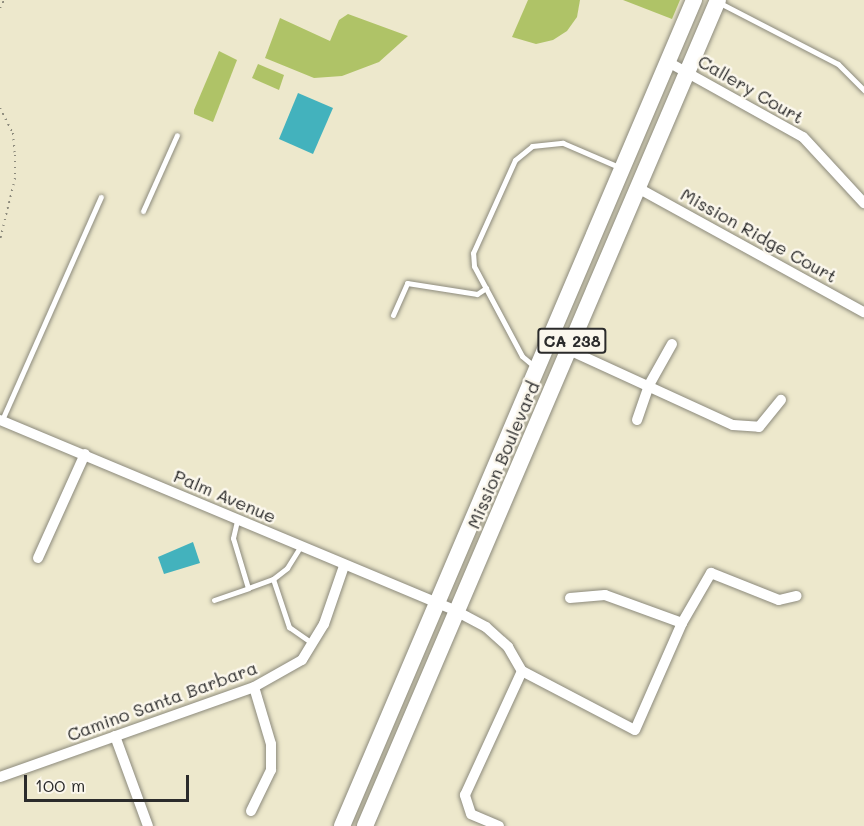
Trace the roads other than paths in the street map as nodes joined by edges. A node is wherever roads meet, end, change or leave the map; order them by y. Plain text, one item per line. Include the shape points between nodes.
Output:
1 (694, 0) edge
2 (716, 0) edge
3 (668, 62) junction
4 (687, 71) junction
5 (864, 90) edge
6 (177, 135) dead end
7 (622, 169) junction
8 (638, 188) junction
9 (101, 197) dead end
10 (864, 203) edge
11 (143, 211) dead end
12 (486, 288) junction
13 (864, 312) edge
14 (393, 315) dead end
15 (672, 344) dead end
16 (569, 350) junction
17 (537, 369) junction
18 (649, 385) junction
19 (781, 400) dead end
20 (1, 420) edge
21 (637, 420) dead end
22 (85, 454) junction
23 (237, 520) junction
24 (300, 547) junction
25 (38, 558) dead end
26 (345, 566) junction
27 (273, 579) junction
28 (248, 588) junction
29 (797, 596) dead end
30 (570, 598) dead end
31 (214, 600) dead end
32 (436, 602) junction
33 (456, 611) junction
34 (682, 623) junction
35 (312, 643) junction
36 (522, 671) junction
37 (255, 687) junction
38 (115, 736) junction
39 (0, 777) edge
40 (251, 811) dead end
41 (148, 826) edge
42 (342, 826) edge
43 (365, 826) edge
44 (499, 826) edge

1 - 3 main road, Mission Boulevard / CA 238
2 - 4 main road, Mission Boulevard / CA 238
2 - 5 lane via 838,64
3 - 4 street, Callery Court
3 - 7 main road, Mission Boulevard / CA 238
4 - 8 main road, Mission Boulevard / CA 238
4 - 10 street, Callery Court via 803,137
6 - 11 lane
7 - 12 lane via 563,143 532,146 505,180 473,253 474,266
7 - 17 main road, Mission Boulevard / CA 238
8 - 13 street, Mission Ridge Court
8 - 16 main road, Mission Boulevard / CA 238
9 - 20 lane
12 - 14 lane via 477,294 407,283
12 - 17 lane via 522,356
15 - 18 street
16 - 18 street
16 - 33 main road, Mission Boulevard / CA 238
17 - 32 main road, Mission Boulevard / CA 238
18 - 19 street via 733,425 759,427
18 - 21 street
20 - 22 street, Palm Avenue
22 - 23 street, Palm Avenue
22 - 25 street
23 - 24 street, Palm Avenue
23 - 28 lane via 233,537
24 - 26 street, Palm Avenue
24 - 27 lane via 287,568
26 - 32 street, Palm Avenue
26 - 35 street, Camino Santa Barbara via 324,624
27 - 28 lane
27 - 35 lane via 289,627
28 - 31 lane
29 - 34 street via 779,600 711,573
30 - 34 street via 605,595
32 - 33 street, Palm Avenue
32 - 42 main road, Mission Boulevard / CA 238
33 - 36 street, Palm Avenue via 486,627 508,647
33 - 43 main road, Mission Boulevard / CA 238
34 - 36 street via 635,730
35 - 37 street, Camino Santa Barbara via 302,660
36 - 44 street via 465,795 471,814
37 - 38 street, Camino Santa Barbara
37 - 40 street via 271,744 271,770
38 - 39 street, Camino Santa Barbara
38 - 41 street

